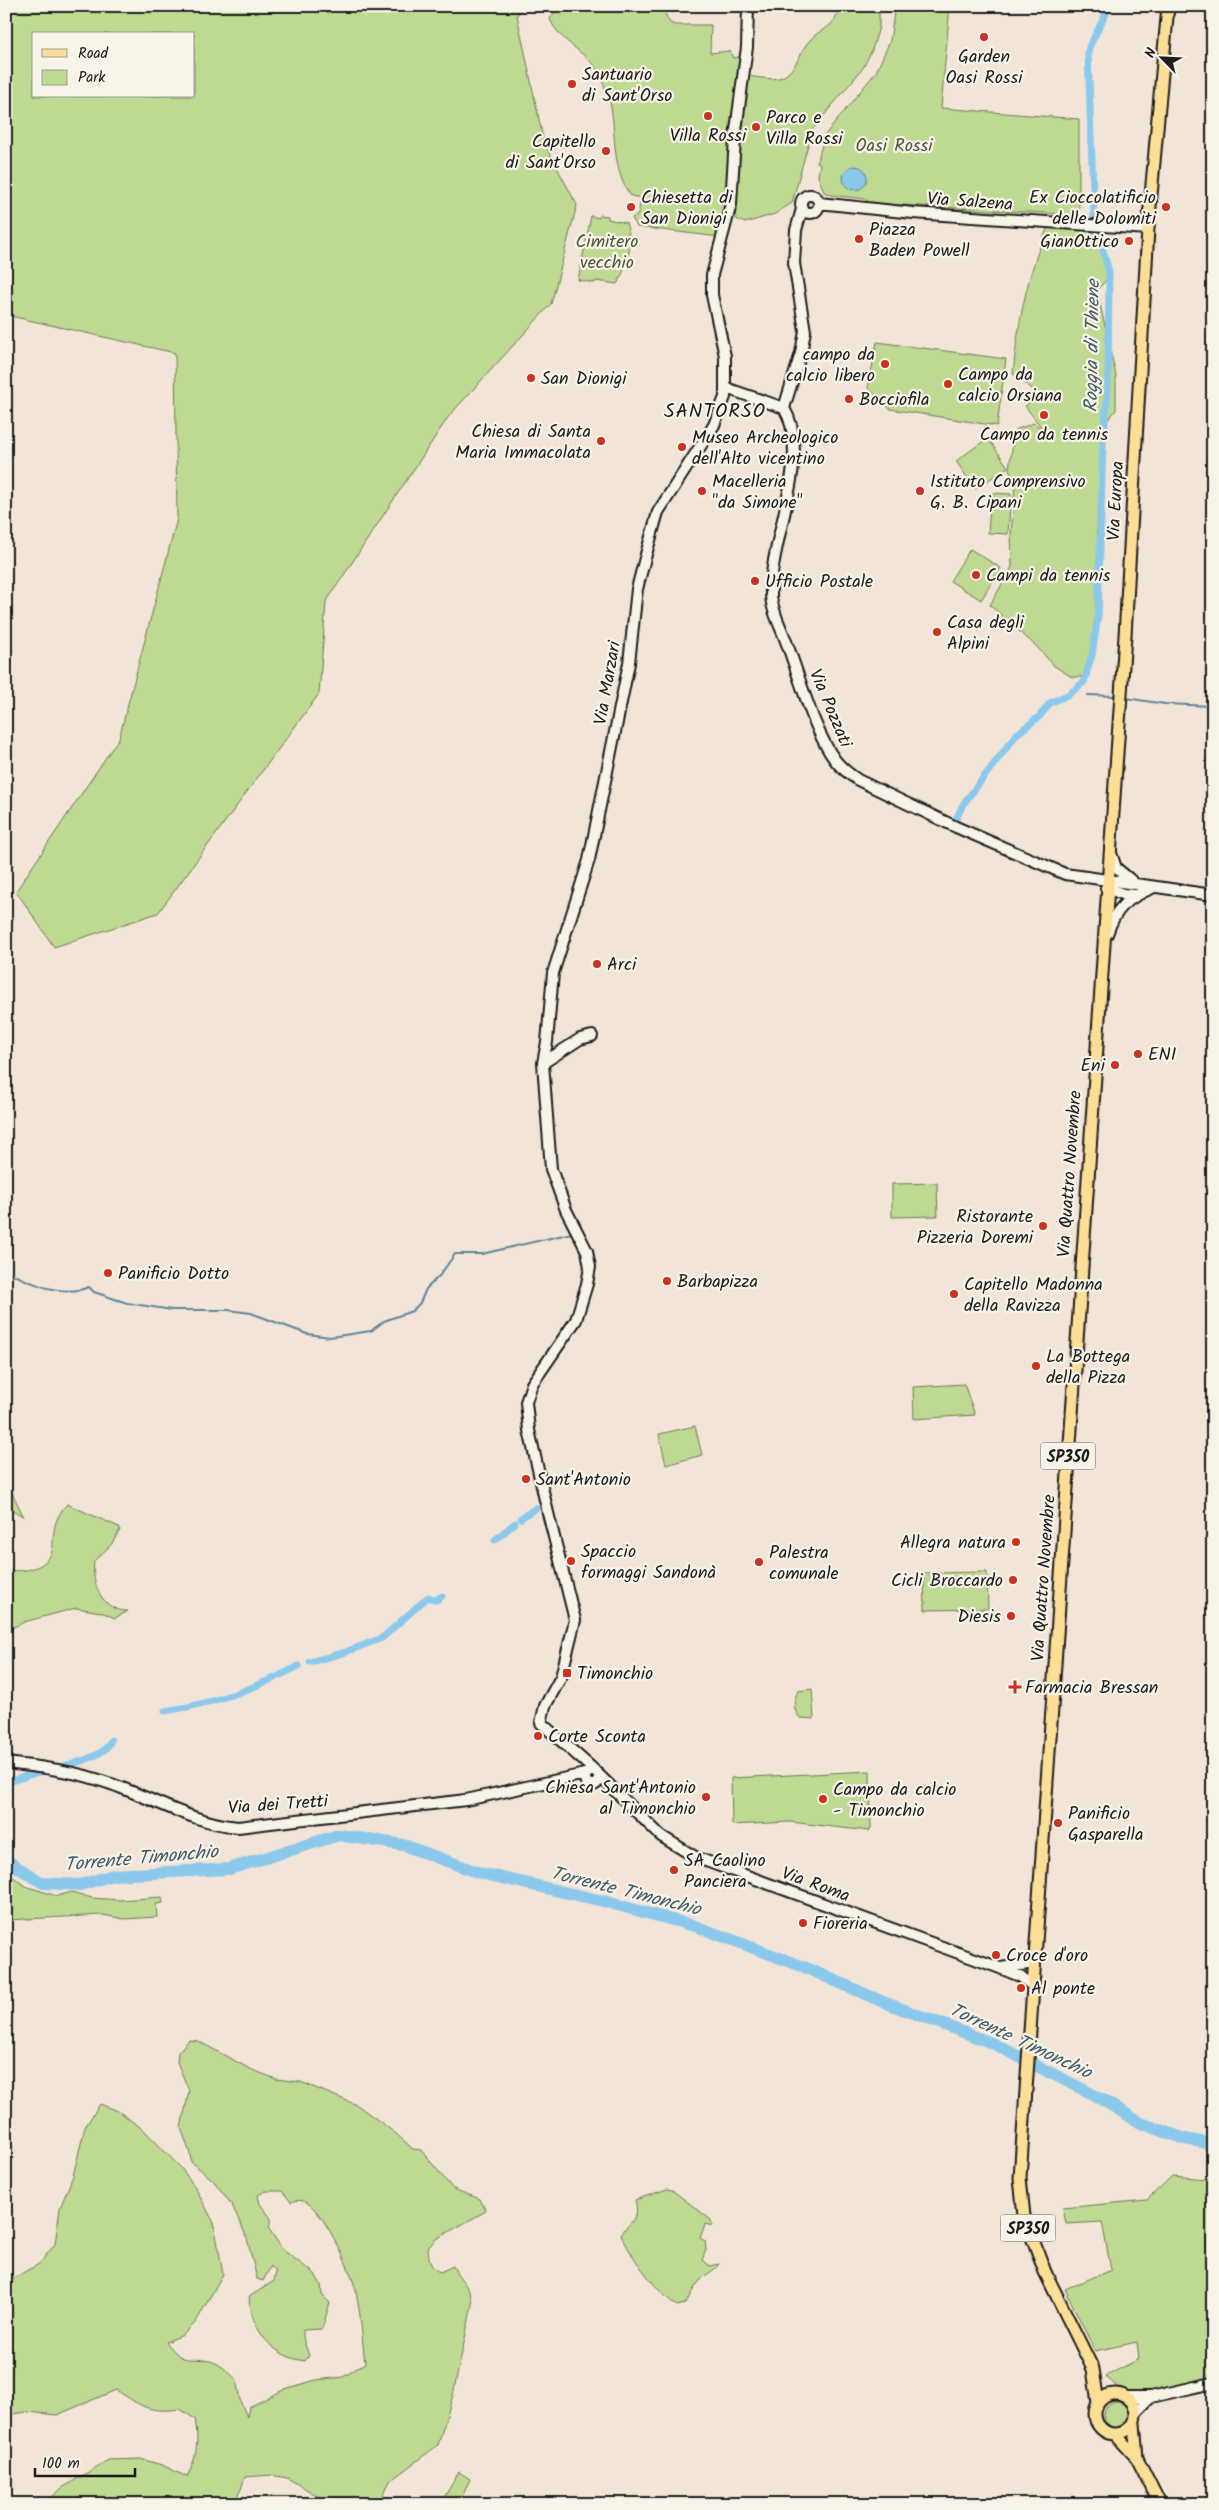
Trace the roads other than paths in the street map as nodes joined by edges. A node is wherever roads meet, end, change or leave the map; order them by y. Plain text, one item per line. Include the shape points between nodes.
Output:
1 (748, 6) edge
2 (1168, 6) edge
3 (819, 203) junction
4 (807, 211) junction
5 (1148, 229) junction
6 (726, 388) junction
7 (784, 408) junction
8 (1109, 847) junction
9 (1106, 883) junction
10 (1136, 890) junction
11 (1213, 895) edge
12 (1102, 949) junction
13 (592, 1036) dead end
14 (543, 1063) junction
15 (541, 1723) joint
16 (6, 1763) edge
17 (591, 1777) junction
18 (633, 1810) junction
19 (1000, 1968) junction
20 (1035, 1968) junction
21 (1020, 1976) junction
22 (1034, 1987) junction
23 (1093, 2369) junction
24 (1213, 2383) edge
25 (1120, 2395) junction
26 (1151, 2397) junction
27 (1098, 2403) junction
28 (1135, 2418) junction
29 (1116, 2435) junction
30 (1136, 2458) junction
31 (1160, 2504) edge

1 - 6 street, Via Marzari via 731,204 712,275 712,294 726,356
2 - 5 main road, Via Europa / SP350
3 - 4 street via 817,209
3 - 4 street via 815,196 808,195 802,200
3 - 5 street, Via Salzena via 912,214
4 - 7 street via 796,234 794,263 805,331
5 - 8 main road, Via Europa / SP350 via 1125,636
6 - 7 street
6 - 14 street, Via Marzari via 714,425 658,512 636,589 629,663 589,860 553,973 548,1042
7 - 9 street, Via Pozzati via 791,419 793,432 792,467 770,595 818,727 834,759 858,780 1024,857 1065,874
8 - 9 main road, Via Europa / SP350
8 - 10 street via 1116,868
9 - 10 street, Via Pozzati
9 - 12 main road, Via Quattro Novembre / SP350
10 - 11 street via 1152,888
10 - 12 street via 1115,913
12 - 20 main road, Via Quattro Novembre / SP350
13 - 14 street via 580,1039
14 - 15 street, Via Marzari via 551,1169 566,1210 587,1251 590,1267 576,1320 532,1384 526,1402 548,1513 575,1620 561,1677 545,1706
15 - 17 street, Via Roma via 580,1760
16 - 17 street, Via dei Tretti via 52,1768 108,1782 207,1821 238,1828 466,1800 558,1779
17 - 18 street, Via Roma
17 - 18 street, Via Roma via 612,1788
18 - 19 street, Via Roma via 667,1841 695,1857
19 - 20 street, Via Roma
19 - 21 street, Via Roma
20 - 21 street
20 - 22 main road, Via Quattro Novembre / SP350
21 - 22 street, Via Roma
22 - 23 main road, Via Quattro Novembre / SP350 via 1020,2178 1024,2216 1045,2272
23 - 25 main road, SP350
23 - 27 main road, SP350
24 - 26 street
25 - 26 street
25 - 27 main road via 1106,2396
25 - 28 main road, SP350 via 1132,2403
26 - 28 street
27 - 29 main road, SP350 via 1096,2422 1104,2431
28 - 29 main road via 1126,2431
28 - 30 main road
29 - 30 main road
30 - 31 main road

